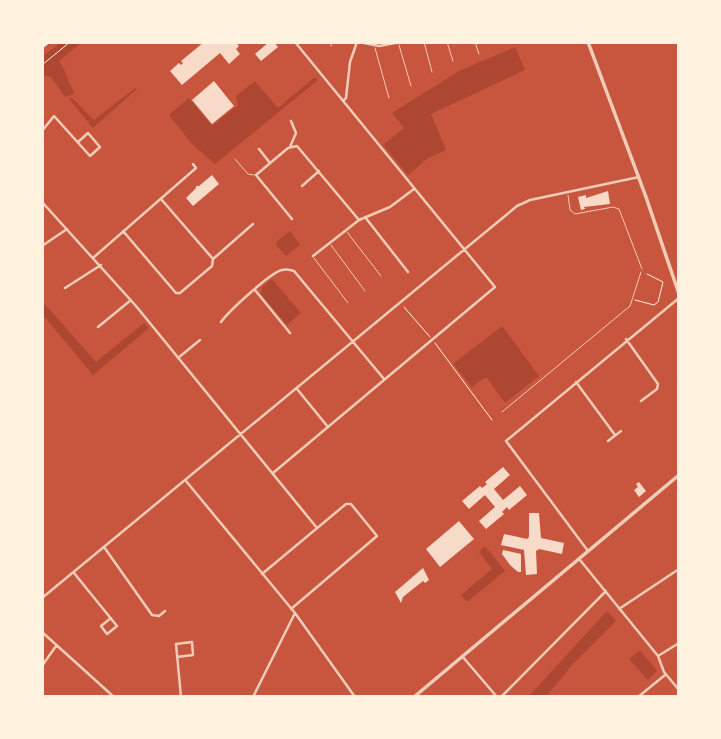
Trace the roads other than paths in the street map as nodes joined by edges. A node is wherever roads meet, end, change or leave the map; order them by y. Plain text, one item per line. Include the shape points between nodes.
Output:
1 (48, 42) edge
2 (295, 42) edge
3 (332, 42) edge
4 (358, 42) edge
5 (424, 42) edge
6 (447, 42) edge
7 (475, 42) edge
8 (588, 42) edge
9 (400, 43) edge
10 (377, 45) edge
11 (331, 46) dead end
12 (42, 47) edge
13 (479, 54) dead end
14 (453, 61) dead end
15 (432, 72) dead end
16 (411, 86) dead end
17 (389, 98) dead end
18 (343, 101) junction
19 (291, 121) dead end
20 (42, 131) edge
21 (78, 142) junction
22 (290, 147) junction
23 (259, 149) dead end
24 (236, 159) dead end
25 (270, 163) junction
26 (193, 164) dead end
27 (319, 171) junction
28 (256, 175) junction
29 (639, 177) junction
30 (302, 186) dead end
31 (414, 189) junction
32 (568, 193) junction
33 (161, 199) junction
34 (42, 202) edge
35 (365, 217) junction
36 (292, 219) dead end
37 (359, 220) junction
38 (253, 224) dead end
39 (67, 229) junction
40 (123, 231) junction
41 (345, 231) junction
42 (329, 243) junction
43 (42, 246) edge
44 (464, 250) junction
45 (313, 256) joint
46 (94, 257) junction
47 (213, 259) junction
48 (101, 265) junction
49 (642, 269) dead end
50 (408, 272) dead end
51 (641, 272) road end
52 (381, 276) dead end
53 (65, 288) dead end
54 (255, 290) junction
55 (365, 290) dead end
56 (679, 296) edge
57 (131, 300) junction
58 (401, 302) junction
59 (348, 303) dead end
60 (404, 307) road end
61 (221, 322) dead end
62 (98, 327) dead end
63 (290, 333) dead end
64 (626, 339) junction
65 (200, 340) dead end
66 (351, 342) junction
67 (178, 358) junction
68 (384, 379) junction
69 (576, 382) junction
70 (297, 389) junction
71 (642, 401) dead end
72 (502, 412) dead end
73 (328, 427) junction
74 (621, 430) dead end
75 (615, 435) junction
76 (241, 436) junction
77 (608, 441) dead end
78 (273, 473) junction
79 (679, 475) edge
80 (186, 481) junction
81 (317, 528) junction
82 (104, 547) junction
83 (588, 551) junction
84 (579, 558) junction
85 (679, 569) edge
86 (73, 572) junction
87 (262, 573) junction
88 (606, 591) junction
89 (42, 598) edge
90 (291, 609) junction
91 (619, 609) junction
92 (165, 611) dead end
93 (295, 614) junction
94 (111, 618) junction
95 (42, 632) edge
96 (679, 643) edge
97 (56, 645) junction
98 (462, 656) junction
99 (658, 656) junction
100 (177, 657) junction
101 (42, 666) edge
102 (666, 674) junction
103 (679, 690) edge
104 (114, 697) edge
105 (181, 697) edge
106 (253, 697) edge
107 (355, 697) edge
108 (414, 697) edge
109 (499, 697) edge
110 (638, 697) edge

1 - 12 main road
2 - 18 street
3 - 11 lane
4 - 10 street
4 - 18 street
5 - 15 lane
6 - 14 lane
7 - 13 lane
8 - 29 street
9 - 10 street
9 - 16 lane
10 - 17 lane
18 - 31 street
19 - 22 street via 296,133
20 - 21 street via 54,116
21 - 21 street via 90,156 100,147 88,134
22 - 25 street
22 - 27 street via 297,146
23 - 25 street
24 - 28 lane via 248,174
25 - 28 street
26 - 33 street via 196,167
27 - 30 street
27 - 37 street
28 - 36 street
29 - 32 street
29 - 56 street
31 - 35 street via 390,207
31 - 44 street
32 - 44 street via 524,202
32 - 49 lane via 575,214 619,209
33 - 40 street
33 - 47 street
34 - 39 street
35 - 37 street
35 - 50 street
37 - 41 street
38 - 47 street
39 - 43 street
39 - 46 street
40 - 46 street
40 - 47 street via 176,293 212,266
41 - 42 street
41 - 52 lane
42 - 45 street
42 - 55 lane
44 - 58 street
44 - 68 street via 495,287
45 - 59 lane
46 - 48 street
48 - 53 street
48 - 57 street
51 - 72 lane via 630,306
54 - 61 street
54 - 63 street
54 - 66 street via 280,270 293,271
56 - 64 street
57 - 62 street
57 - 67 street
58 - 60 street
58 - 66 street
64 - 69 street
64 - 71 street via 658,384
65 - 67 street
66 - 68 street
66 - 70 street
67 - 76 street
68 - 73 street
69 - 75 street
69 - 83 street via 506,441
70 - 73 street
70 - 76 street
73 - 78 street
74 - 75 street
75 - 77 street
76 - 78 street
76 - 80 street
78 - 81 street
79 - 83 street
80 - 82 street
80 - 87 street
81 - 87 street
81 - 90 street via 349,503 377,536
82 - 86 street
82 - 92 street via 152,615
83 - 84 street
84 - 88 street
84 - 98 street
85 - 91 street
86 - 89 street
86 - 94 street
87 - 90 street
88 - 91 street
88 - 109 street
90 - 93 street
91 - 99 street
93 - 106 street
93 - 107 street
94 - 94 street via 117,626 107,635 101,626
95 - 97 street
96 - 99 street
97 - 101 street
97 - 104 street
98 - 108 street
98 - 109 street
99 - 102 street
100 - 100 street via 176,644 192,642 192,655
100 - 105 street
102 - 103 street
102 - 110 street

